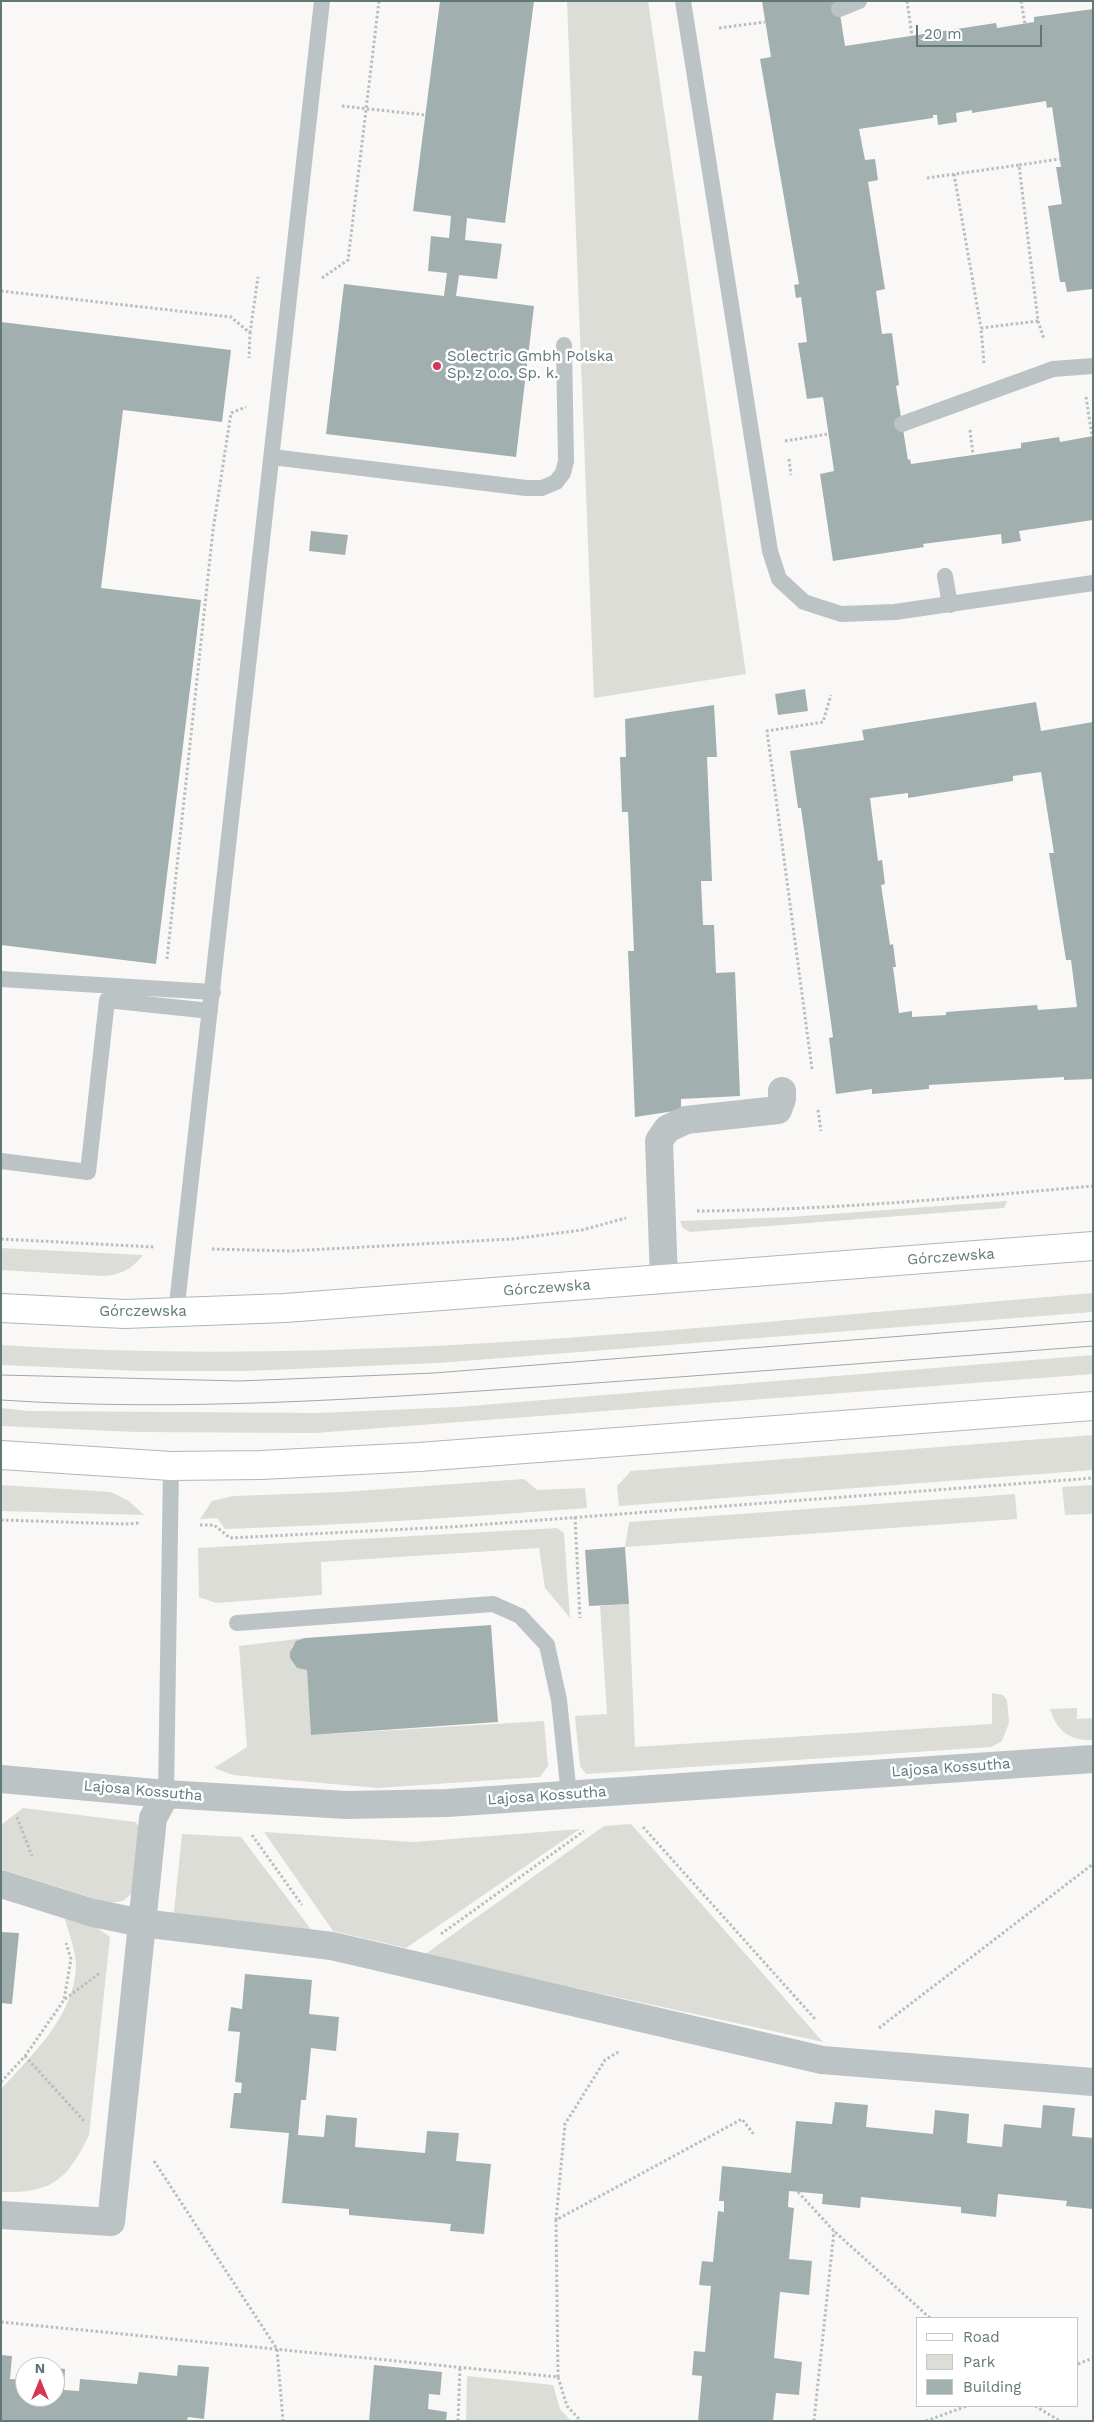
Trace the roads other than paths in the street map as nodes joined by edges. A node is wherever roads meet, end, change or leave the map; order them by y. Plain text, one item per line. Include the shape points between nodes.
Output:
1 (322, 1) edge
2 (683, 1) edge
3 (859, 1) edge
4 (839, 9) dead end
5 (564, 345) dead end
6 (1087, 366) edge
7 (902, 424) dead end
8 (272, 457) junction
9 (946, 576) dead end
10 (1093, 583) edge
11 (950, 604) junction
12 (1, 979) edge
13 (212, 992) junction
14 (210, 1011) junction
15 (782, 1092) dead end
16 (1, 1162) edge
17 (1093, 1246) edge
18 (664, 1278) junction
19 (1, 1308) edge
20 (176, 1313) junction
21 (1093, 1406) edge
22 (1, 1455) edge
23 (171, 1466) junction
24 (237, 1623) dead end
25 (1093, 1759) edge
26 (1, 1779) edge
27 (166, 1794) junction
28 (569, 1795) junction
29 (1, 1884) edge
30 (142, 1923) junction
31 (1093, 2082) edge
32 (1, 2215) edge

1 - 8 lane
2 - 11 lane via 770,551 779,579 804,602 841,614 895,612
3 - 4 lane
5 - 8 lane via 566,461 556,482 542,488
6 - 7 lane via 1053,369
8 - 13 lane
9 - 11 lane
10 - 11 lane
12 - 13 lane
13 - 14 lane
14 - 16 lane via 107,1000 88,1172
14 - 20 lane
15 - 18 street via 778,1110 686,1120 667,1129 659,1141
17 - 18 main road, Górczewska
18 - 20 main road, Górczewska via 285,1308
19 - 20 main road, Górczewska
21 - 23 main road via 419,1457
22 - 23 main road
23 - 27 lane
24 - 28 lane via 493,1604 520,1616 547,1645 559,1700
25 - 28 street, Lajosa Kossutha
26 - 27 street, Lajosa Kossutha
27 - 28 street, Lajosa Kossutha via 346,1806
27 - 30 street via 153,1818
29 - 30 street via 93,1913
30 - 31 street via 332,1946 822,2060 842,2056
30 - 32 street via 111,2222

